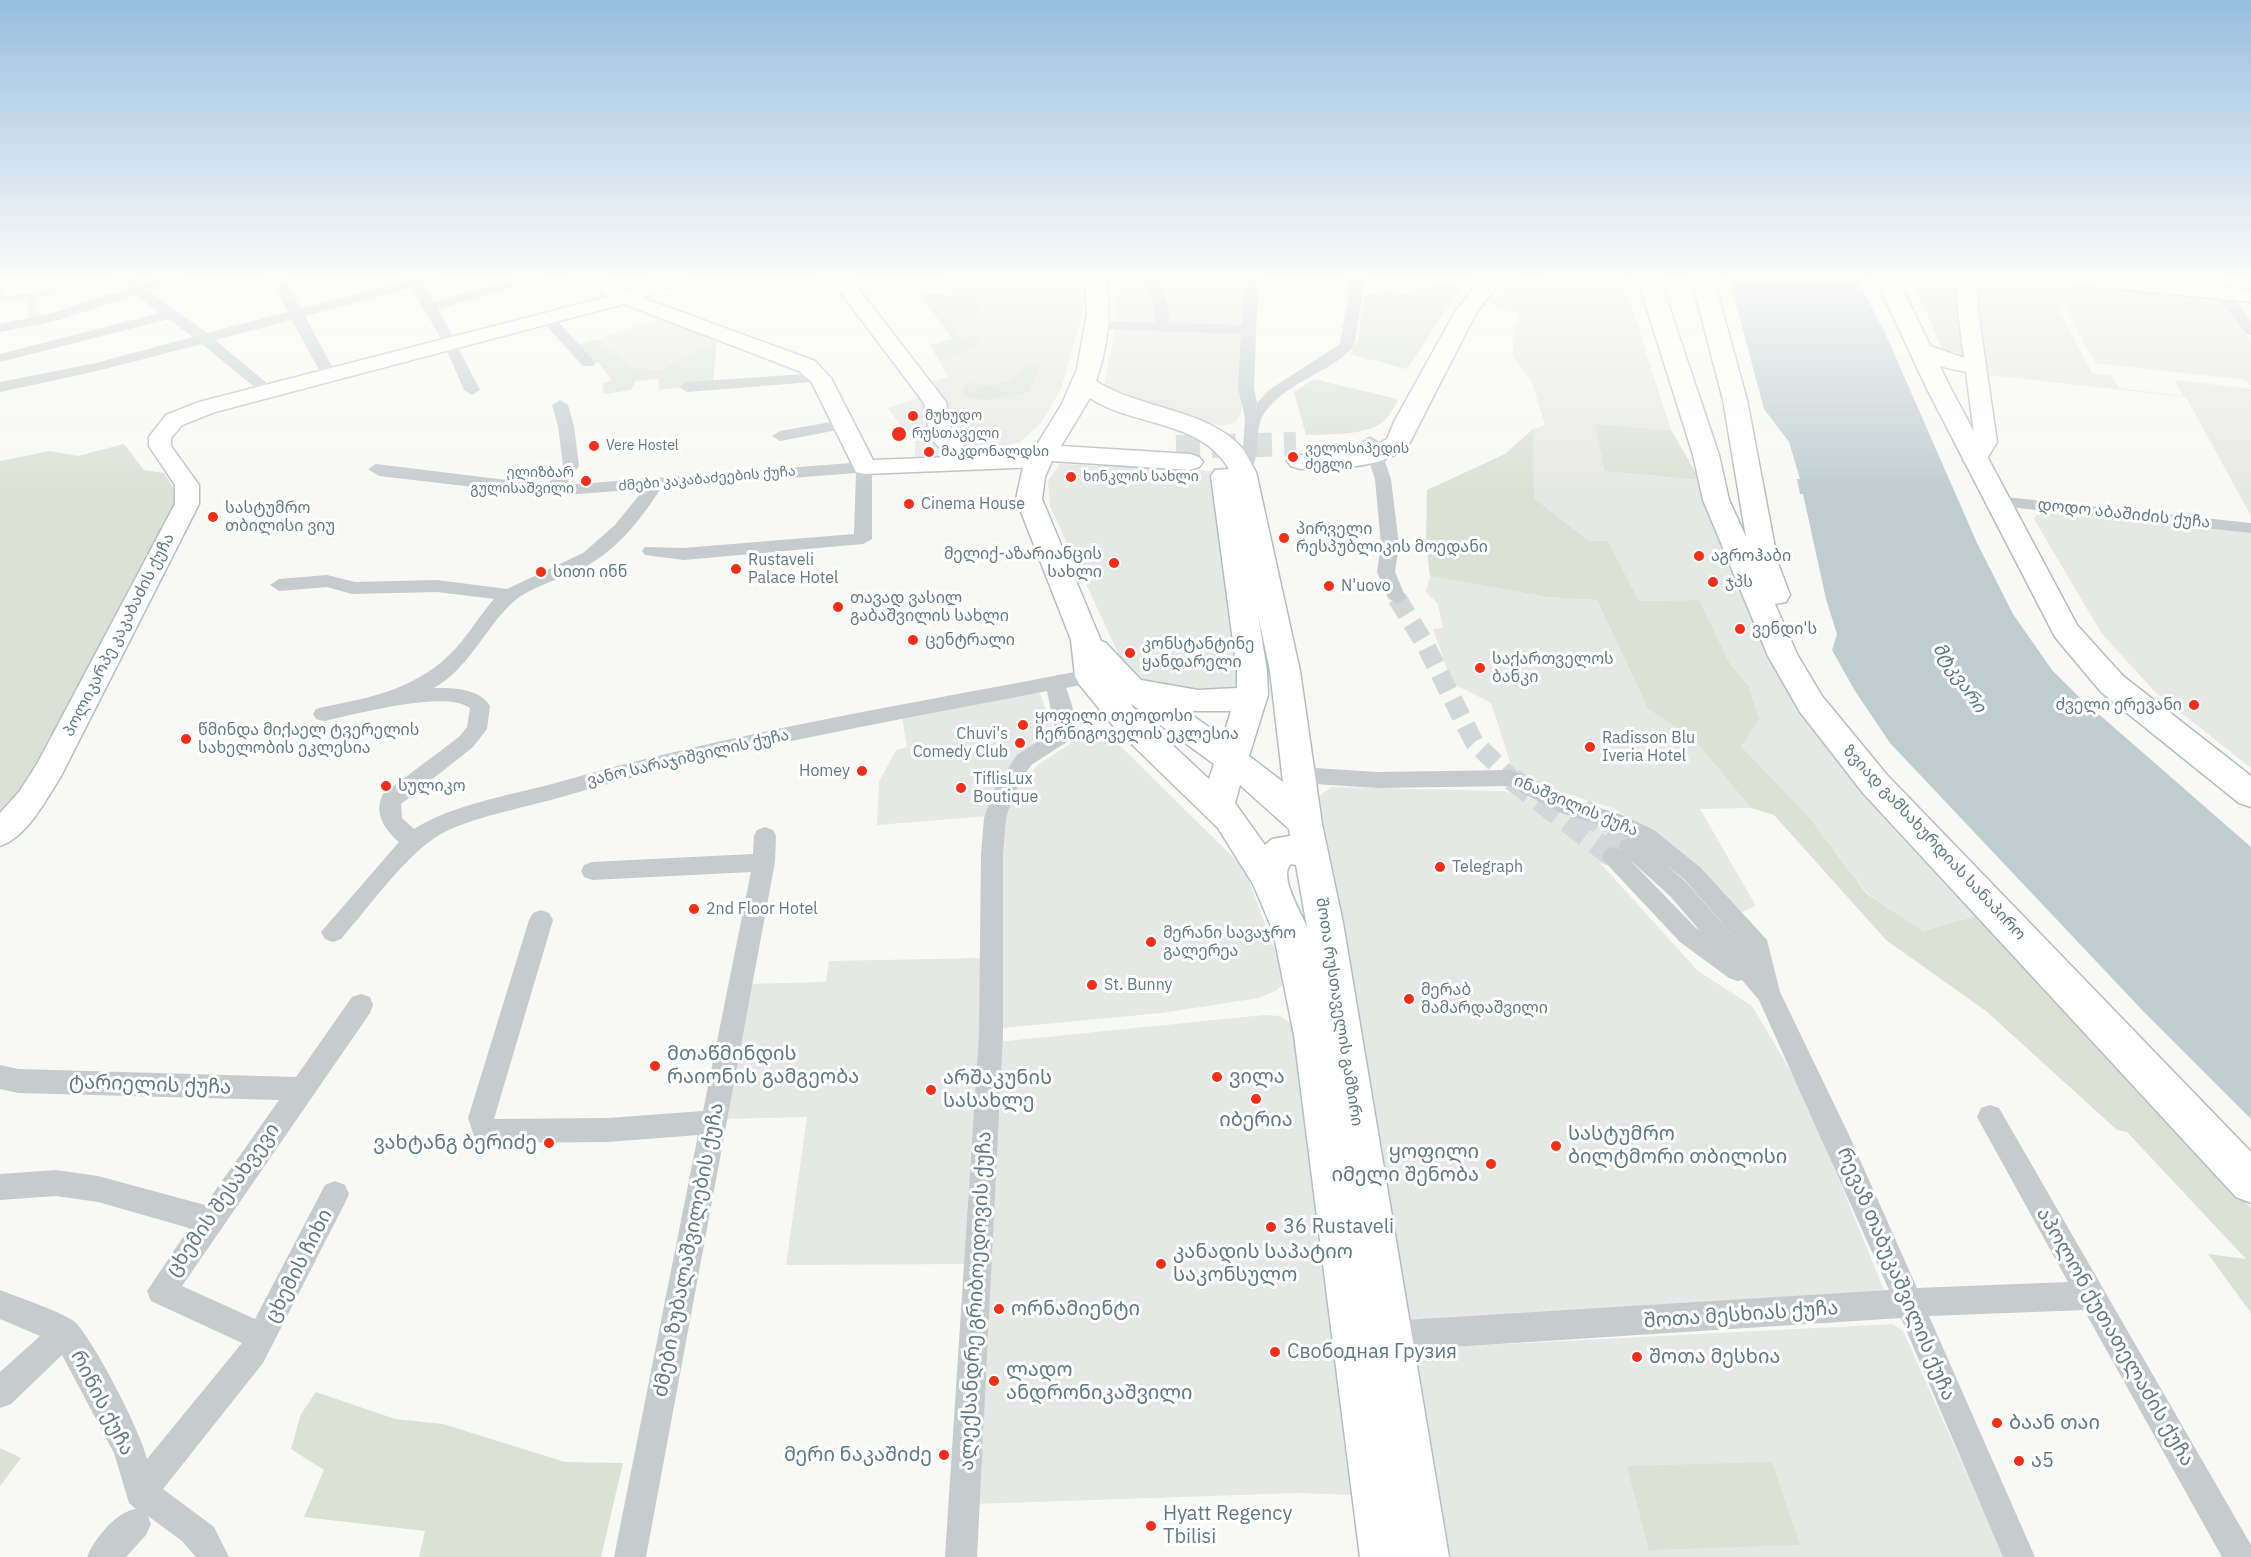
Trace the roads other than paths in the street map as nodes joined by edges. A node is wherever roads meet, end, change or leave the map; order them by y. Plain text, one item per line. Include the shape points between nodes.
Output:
1 (33, 350) edge
2 (164, 350) edge
3 (218, 350) edge
4 (314, 350) edge
5 (429, 350) edge
6 (454, 350) edge
7 (576, 350) edge
8 (764, 350) edge
9 (895, 350) edge
10 (1092, 350) edge
11 (1248, 350) edge
12 (1341, 350) edge
13 (1445, 350) edge
14 (1654, 350) edge
15 (1672, 350) edge
16 (1687, 350) edge
17 (1721, 350) edge
18 (1920, 350) edge
19 (1922, 350) edge
20 (1971, 350) edge
21 (0, 358) edge
22 (588, 363) dead end
23 (1972, 364) junction
24 (329, 376) junction
25 (820, 378) junction
26 (1084, 383) junction
27 (0, 387) edge
28 (687, 387) dead end
29 (1938, 387) junction
30 (472, 390) dead end
31 (269, 392) junction
32 (560, 405) dead end
33 (1069, 416) junction
34 (1253, 418) junction
35 (842, 425) junction
36 (780, 436) dead end
37 (1373, 448) junction
38 (1299, 452) tunnel mouth
39 (1042, 456) junction
40 (1975, 460) junction
41 (970, 464) junction
42 (864, 467) junction
43 (376, 469) dead end
44 (1243, 472) junction
45 (656, 483) junction
46 (551, 491) junction
47 (1715, 497) junction
48 (1996, 501) junction
49 (2251, 528) edge
50 (651, 551) dead end
51 (1764, 563) junction
52 (279, 585) dead end
53 (509, 595) junction
54 (1405, 598) tunnel mouth
55 (1086, 640) junction
56 (1090, 676) junction
57 (1054, 682) junction
58 (1122, 682) junction
59 (1252, 695) junction
60 (404, 697) junction
61 (323, 714) dead end
62 (1198, 737) junction
63 (1166, 758) junction
64 (1230, 759) junction
65 (1287, 784) junction
66 (2251, 794) edge
67 (1217, 805) junction
68 (0, 834) edge
69 (413, 841) junction
70 (1310, 842) junction
71 (1621, 851) tunnel mouth
72 (592, 871) dead end
73 (1268, 878) junction
74 (541, 921) dead end
75 (333, 932) dead end
76 (1768, 993) junction
77 (361, 1005) dead end
78 (0, 1077) edge
79 (300, 1089) junction
80 (1990, 1117) dead end
81 (714, 1122) junction
82 (2251, 1156) edge
83 (2251, 1182) edge
84 (0, 1187) edge
85 (335, 1194) dead end
86 (209, 1220) junction
87 (2092, 1294) junction
88 (0, 1304) edge
89 (1908, 1304) junction
90 (65, 1332) junction
91 (1390, 1336) junction
92 (263, 1337) junction
93 (0, 1394) edge
94 (140, 1492) junction
95 (135, 1524) dead end
96 (212, 1552) edge
97 (103, 1557) edge
98 (630, 1557) edge
99 (962, 1557) edge
100 (1386, 1557) edge
101 (1423, 1557) edge
102 (2019, 1557) edge
103 (2240, 1557) edge

1 - 21 street
2 - 27 street
3 - 31 street
4 - 24 street
5 - 24 street
6 - 30 street
7 - 22 street
8 - 25 street via 797,362
9 - 41 street via 935,402 941,438
10 - 26 main road
11 - 34 street via 1246,388
12 - 34 street via 1274,393
13 - 37 main road via 1398,443
14 - 47 main road via 1679,426
15 - 47 main road, ზვიად გამსახურდიას სანაპირო via 1706,455
16 - 51 main road via 1738,505
17 - 51 main road, ზვიად გამსახურდიას სანაპირო via 1735,400
18 - 29 main road
19 - 23 street via 1943,360
20 - 23 street
23 - 29 street
23 - 40 street via 1986,442
24 - 31 street
25 - 28 street
25 - 35 street
26 - 33 main road
26 - 44 main road via 1105,397 1211,437 1229,449
29 - 40 main road
31 - 68 street, პოლიკარპე კაკაბაძის ქუჩა via 186,413 166,427 160,446 187,485 187,504 50,770
32 - 46 street via 567,426 571,466
33 - 39 main road
33 - 39 main road via 1072,433 1087,440 1183,454
33 - 59 main road via 1094,405 1113,409 1191,437 1216,457 1225,483 1252,671
34 - 44 street via 1251,448
35 - 36 street
35 - 42 street
37 - 38 main road via 1356,460
37 - 54 street via 1383,479 1389,559 1386,572
39 - 41 street, ძმები კაკაბაძეების ქუჩა
39 - 55 main road via 1030,481 1029,498
40 - 48 main road
41 - 42 street, ძმები კაკაბაძეების ქუჩა
42 - 45 street, ძმები კაკაბაძეების ქუჩა
42 - 50 street via 863,539 684,554
43 - 46 street, ძმები კაკაბაძეების ქუჩა
44 - 65 main road via 1283,660
45 - 46 street, ძმები კაკაბაძეების ქუჩა
45 - 53 street via 602,546 579,563
47 - 83 main road, ზვიად გამსახურდიას სანაპირო via 1783,656 1827,727 1889,800
48 - 49 street, დოდო აბაშიძის ქუჩა
48 - 66 main road via 2065,630 2112,684
51 - 82 main road, ზვიად გამსახურდიას სანაპირო via 1800,651 1833,707 1860,742
52 - 53 street via 326,582 352,588 437,586
53 - 60 street via 450,667
55 - 56 main road
55 - 58 main road
56 - 57 street, ვანო სარაჯიშვილის ქუჩა
56 - 63 main road, შოთა რუსთაველის გამზირი via 1111,704
57 - 69 street, ვანო სარაჯიშვილის ქუჩა via 774,737 595,779 461,818 435,827
57 - 99 street, ალექსანდრე გრიბოედოვის ქუჩა via 1066,733 1024,760 1002,794 995,818 992,1034
58 - 59 main road via 1170,699 1209,703
58 - 62 main road
59 - 64 main road
60 - 61 street
60 - 69 street via 461,697 474,699 480,706 477,729 466,742 391,800 392,824
62 - 63 main road via 1200,747 1192,760 1176,762
62 - 64 main road
63 - 67 main road, შოთა რუსთაველის გამზირი
64 - 65 main road
64 - 67 main road
65 - 67 main road via 1260,804 1246,808
65 - 70 main road
65 - 76 street, ინაშვილის ქუჩა via 1512,778 1569,807 1612,819 1646,836 1693,874 1759,947
67 - 73 main road, შოთა რუსთაველის გამზირი
69 - 75 street, ვანო სარაჯიშვილის ქუჩა
70 - 73 main road via 1302,850 1284,849 1271,861
70 - 91 main road, შოთა რუსთაველის გამზირი
71 - 76 street via 1689,936
72 - 81 street, ძმები ზუბალაშვილების ქუჩა via 764,849
73 - 100 main road, შოთა რუსთაველის გამზირი via 1291,931 1313,1035
74 - 81 street via 501,1045 481,1118 483,1127 492,1131 608,1130
76 - 89 street, რევაზ თაბუკაშვილის ქუჩა via 1857,1179
77 - 79 street, ცხემის შესახვევი
78 - 79 street, ტარიელის ქუჩა via 18,1081
79 - 86 street, ცხემის შესახვევი
80 - 87 street, აპოლონ ქუთათელაძის ქუჩა
81 - 98 street, ძმები ზუბალაშვილების ქუჩა
84 - 86 street via 56,1183 98,1189
85 - 92 street, ცხემის ჩიხი
86 - 92 street, ცხემის შესახვევი via 161,1292
87 - 89 street, შოთა მესხიას ქუჩა
87 - 103 street, აპოლონ ქუთათელაძის ქუჩა
88 - 90 street, რიწის ქუჩა
89 - 91 street, შოთა მესხიას ქუჩა
89 - 102 street, რევაზ თაბუკაშვილის ქუჩა
90 - 93 street
90 - 94 street, რიწის ქუჩა via 129,1449
91 - 101 main road, შოთა რუსთაველის გამზირი
92 - 94 street
94 - 96 street via 200,1534
95 - 97 street

